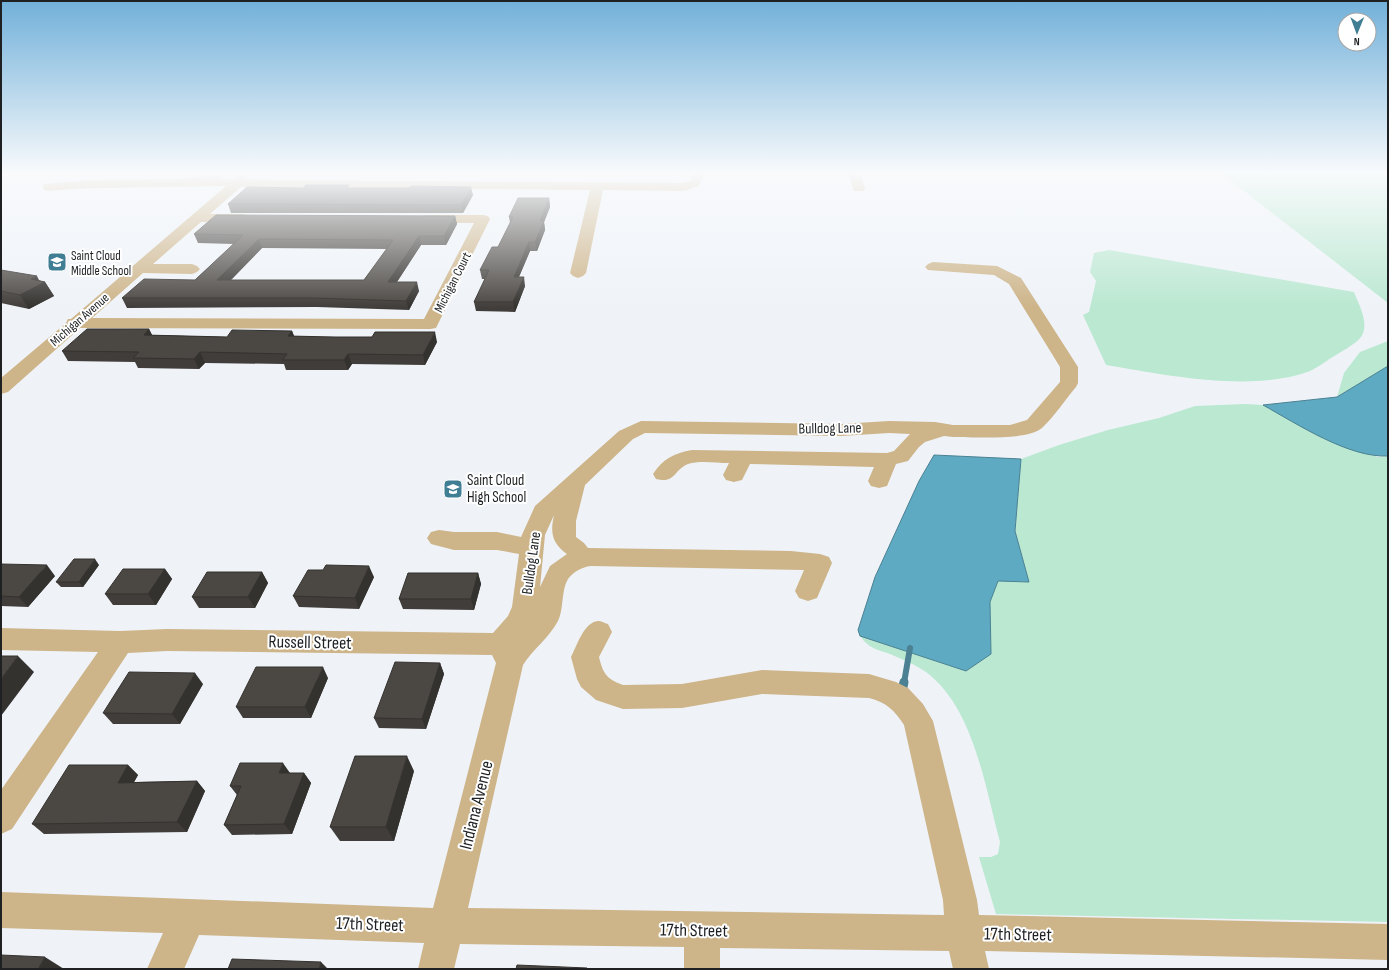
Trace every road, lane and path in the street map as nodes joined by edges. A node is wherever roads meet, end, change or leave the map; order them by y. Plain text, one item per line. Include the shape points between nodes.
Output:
1 (197, 218) edge
2 (590, 218) edge
3 (413, 219) edge
4 (933, 267) dead end
5 (138, 268) junction
6 (192, 269) dead end
7 (578, 273) dead end
8 (74, 323) junction
9 (1, 388) edge
10 (841, 430) junction
11 (953, 431) junction
12 (887, 460) junction
13 (664, 474) dead end
14 (879, 481) dead end
15 (576, 482) junction
16 (439, 538) dead end
17 (531, 548) junction
18 (587, 552) junction
19 (808, 591) dead end
20 (599, 632) dead end
21 (1, 639) edge
22 (120, 642) junction
23 (505, 654) junction
24 (1, 818) edge
25 (1, 910) edge
26 (189, 917) junction
27 (446, 926) junction
28 (702, 930) junction
29 (963, 933) junction
30 (1388, 942) edge
31 (165, 969) edge
32 (436, 969) edge
33 (702, 969) edge
34 (971, 969) edge

1 - 5 street, Michigan Avenue
2 - 7 street
3 - 8 street, Michigan Court via 483,219 430,324
4 - 11 street, Bulldog Lane via 997,271 1015,281 1069,367 1070,383 1034,424 1010,431
5 - 6 street
5 - 8 street, Michigan Avenue
8 - 9 street, Michigan Avenue
10 - 11 street, Bulldog Lane via 888,427
10 - 12 street via 859,431 880,438 888,447
10 - 15 street, Bulldog Lane via 641,427 626,435
11 - 12 street via 936,432 915,438 901,456
12 - 13 street via 811,467 739,466 698,456 684,458 670,465
12 - 14 street
15 - 17 street, Bulldog Lane via 543,512 533,535
15 - 18 street via 567,509 563,534 569,545
16 - 17 street via 454,541 497,541
17 - 23 street, Bulldog Lane via 525,607 518,623 506,635
18 - 19 street via 591,557 791,560 820,564
18 - 23 street via 573,561 556,578 550,606 538,630 517,651
20 - 29 street via 585,657 591,679 606,692 623,697 682,696 747,677 762,682 869,686 886,690 905,702 918,721 960,900
21 - 22 street, Russell Street
22 - 23 street, Russell Street via 167,640
22 - 24 street
23 - 27 street, Indiana Avenue
25 - 26 street, 17th Street
26 - 27 street, 17th Street
26 - 31 street
27 - 28 street, 17th Street
27 - 32 street, Indiana Avenue
28 - 29 street, 17th Street
28 - 33 street
29 - 30 street, 17th Street
29 - 34 street

